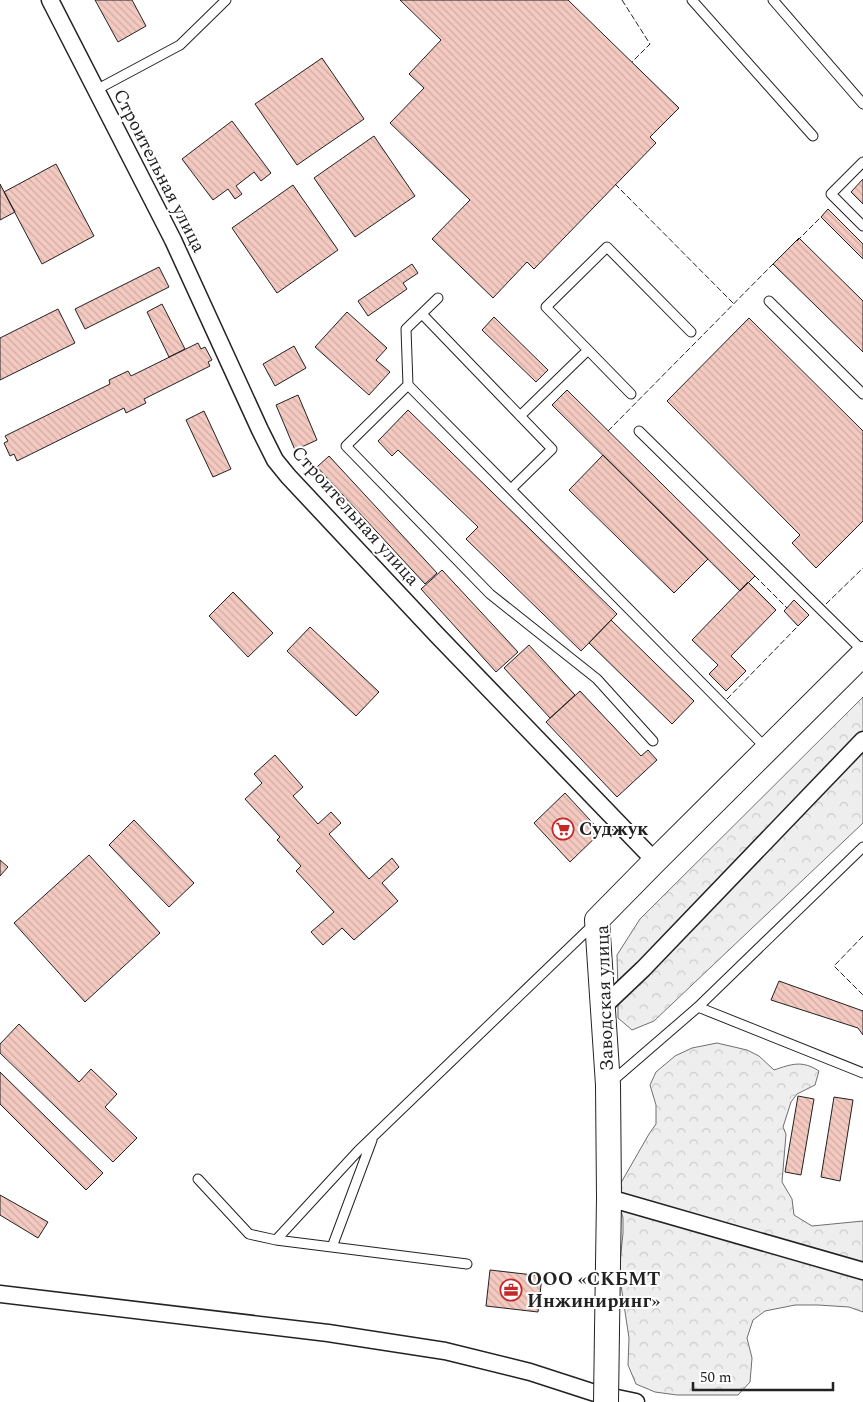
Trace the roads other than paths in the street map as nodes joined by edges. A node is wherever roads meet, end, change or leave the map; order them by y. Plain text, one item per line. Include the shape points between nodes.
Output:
1 (50, 0) edge
2 (226, 0) edge
3 (692, 0) edge
4 (774, 0) edge
5 (96, 90) junction
6 (863, 104) edge
7 (813, 136) dead end
8 (863, 162) edge
9 (863, 226) edge
10 (438, 298) dead end
11 (769, 301) dead end
12 (422, 314) junction
13 (691, 332) dead end
14 (588, 350) junction
15 (408, 384) junction
16 (631, 394) dead end
17 (863, 394) edge
18 (520, 416) junction
19 (639, 431) dead end
20 (511, 489) junction
21 (863, 653) edge
22 (863, 740) edge
23 (653, 741) dead end
24 (767, 749) junction
25 (863, 847) edge
26 (654, 860) junction
27 (597, 920) junction
28 (604, 1006) junction
29 (698, 1007) junction
30 (863, 1072) edge
31 (608, 1085) junction
32 (374, 1137) junction
33 (198, 1179) dead end
34 (609, 1198) junction
35 (276, 1240) junction
36 (332, 1247) junction
37 (466, 1264) dead end
38 (863, 1271) edge
39 (0, 1294) edge
40 (606, 1402) edge
41 (636, 1402) edge

1 - 5 street, Строительная улица
2 - 5 lane via 180,44
3 - 7 lane
4 - 6 lane
5 - 26 street, Строительная улица via 173,240 275,460
8 - 9 lane via 830,194
10 - 12 lane
11 - 17 lane
12 - 15 lane via 406,329
12 - 18 lane
13 - 14 lane via 607,248 546,307
14 - 16 lane
14 - 18 lane
15 - 20 lane
15 - 23 lane via 346,446 490,594 597,679
18 - 20 lane via 552,449
19 - 21 lane
20 - 24 lane
21 - 24 main road, Заводская улица
22 - 28 street
24 - 26 main road, Заводская улица
25 - 29 lane
26 - 27 main road, Заводская улица
27 - 28 main road, Заводская улица
27 - 32 lane
28 - 31 main road, Заводская улица
29 - 30 lane
29 - 31 lane
31 - 34 main road, Заводская улица
32 - 35 lane
32 - 36 lane
33 - 35 lane via 249,1234
34 - 38 street
34 - 40 main road, Заводская улица, bridge
35 - 36 lane
36 - 37 lane
39 - 41 street via 445,1350

